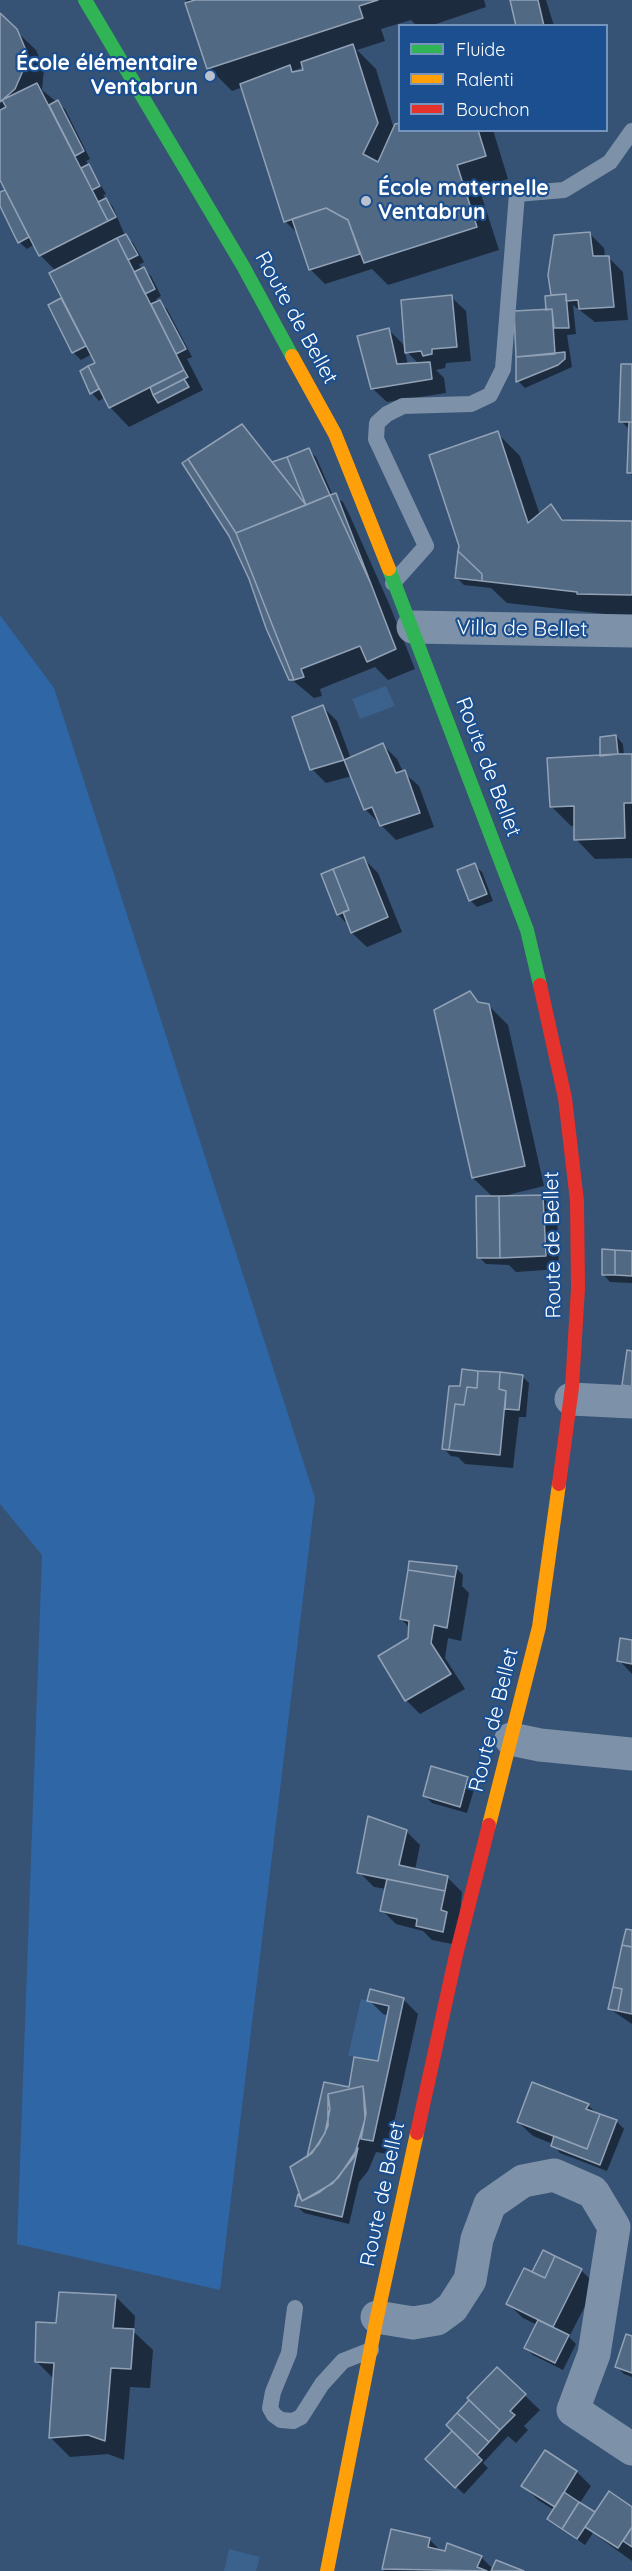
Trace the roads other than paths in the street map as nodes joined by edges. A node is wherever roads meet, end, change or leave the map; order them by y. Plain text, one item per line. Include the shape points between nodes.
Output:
1 (85, 0) edge
2 (632, 131) edge
3 (393, 583) junction
4 (413, 627) junction
5 (632, 631) edge
6 (571, 1399) junction
7 (632, 1402) edge
8 (511, 1739) junction
9 (632, 1754) edge
10 (623, 2229) edge
11 (295, 2308) dead end
12 (377, 2317) junction
13 (371, 2350) junction
14 (632, 2449) edge
15 (327, 2571) edge

1 - 3 street, Route de Bellet via 315,395 335,434
2 - 3 lane via 610,162 564,190 517,194 503,369 490,395 471,404 403,406 377,423 376,439 426,546
3 - 4 street, Route de Bellet
4 - 5 street, Villa de Bellet
4 - 6 street, Route de Bellet via 527,930 565,1098 577,1201 578,1288
6 - 7 street
6 - 8 street, Route de Bellet via 538,1627
8 - 9 street via 540,1746
8 - 12 street, Route de Bellet via 456,1955
10 - 12 street via 593,2192 554,2175 523,2181 490,2204 477,2239 470,2280 452,2308 436,2319 413,2323
10 - 14 street via 594,2354 573,2410
11 - 13 lane via 289,2353 270,2408 281,2420 301,2417 343,2361
12 - 13 street, Route de Bellet
13 - 15 street, Route de Bellet

